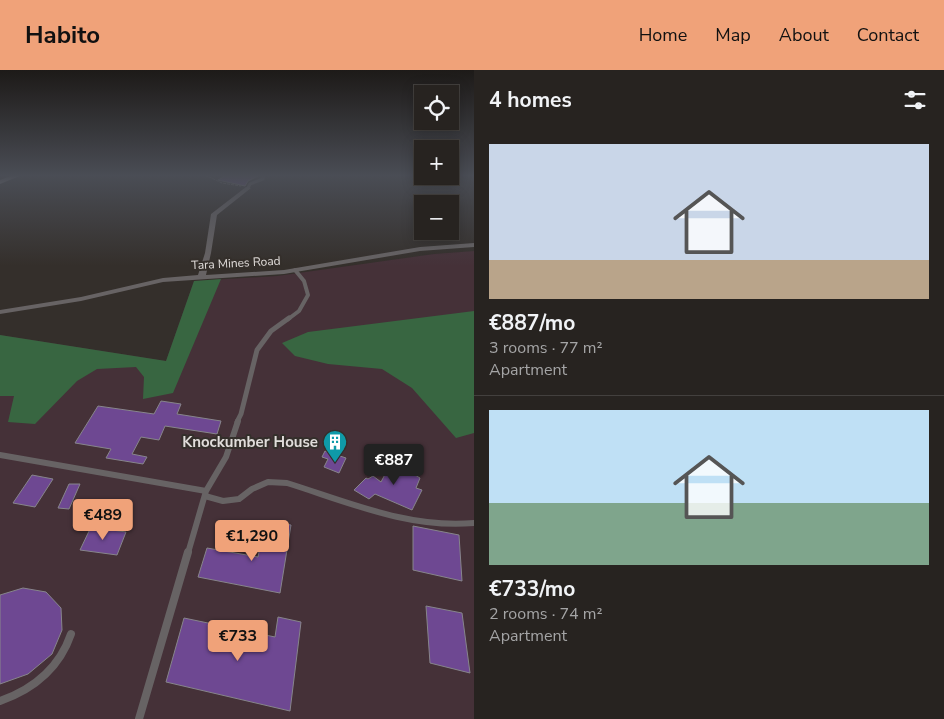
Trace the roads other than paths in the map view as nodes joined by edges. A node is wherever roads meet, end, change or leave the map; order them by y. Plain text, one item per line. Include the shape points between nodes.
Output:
1 (225, 205) edge
2 (474, 245) edge
3 (295, 270) junction
4 (202, 276) junction
5 (0, 312) edge
6 (0, 455) edge
7 (206, 494) junction
8 (474, 522) edge
9 (70, 634) dead end
10 (0, 701) edge
11 (139, 719) edge

1 - 4 street via 214,214
2 - 3 street, Tara Mines Road via 377,255
3 - 4 street, Tara Mines Road
3 - 7 lane via 308,290 305,302 261,344 226,457
4 - 5 street, Tara Mines Road via 157,281 81,299
6 - 7 lane
7 - 8 lane via 223,501 239,499 252,488 268,482 287,483 401,517 450,525
7 - 11 lane
9 - 10 lane via 68,646 50,672 18,695

